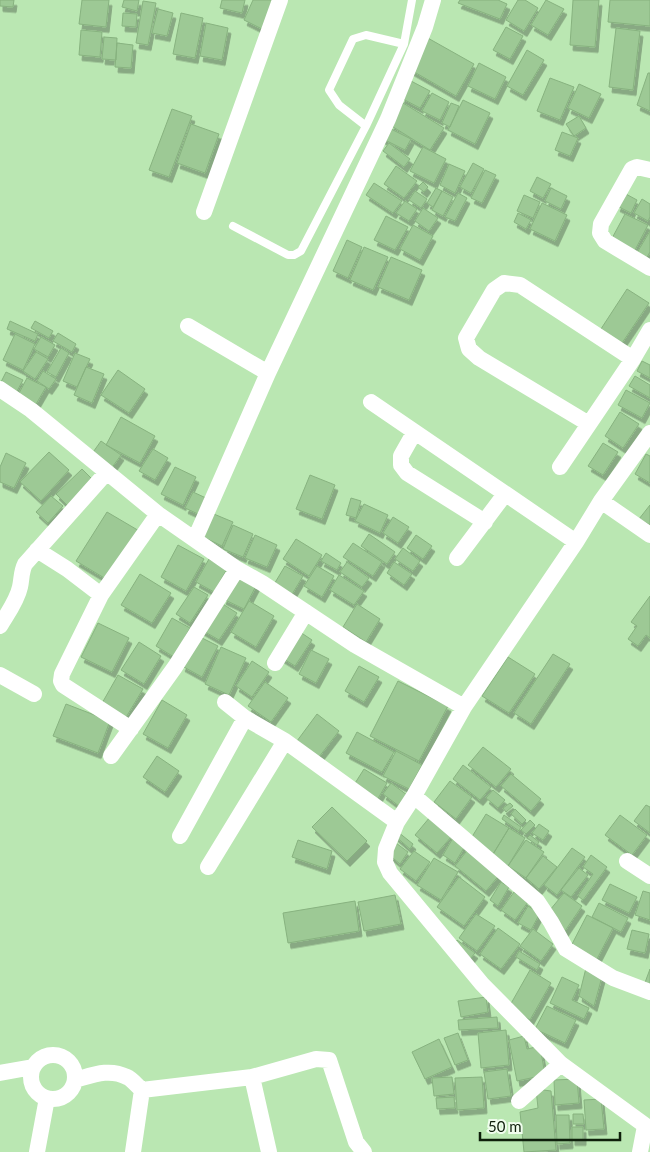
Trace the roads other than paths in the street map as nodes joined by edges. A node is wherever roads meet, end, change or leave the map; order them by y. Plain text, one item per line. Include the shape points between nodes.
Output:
1 (280, 0) edge
2 (412, 0) edge
3 (433, 0) edge
4 (404, 44) junction
5 (366, 126) junction
6 (650, 170) edge
7 (204, 212) dead end
8 (233, 226) dead end
9 (650, 268) edge
10 (188, 326) dead end
11 (650, 330) edge
12 (633, 359) junction
13 (268, 373) junction
14 (0, 389) edge
15 (371, 402) dead end
16 (589, 424) junction
17 (414, 433) junction
18 (650, 434) edge
19 (560, 467) dead end
20 (107, 472) junction
21 (505, 494) junction
22 (601, 501) junction
23 (158, 514) junction
24 (485, 522) junction
25 (650, 535) edge
26 (195, 539) junction
27 (576, 542) junction
28 (37, 550) junction
29 (457, 558) dead end
30 (237, 569) junction
31 (101, 595) junction
32 (306, 612) junction
33 (0, 626) edge
34 (275, 663) dead end
35 (0, 675) edge
36 (34, 694) dead end
37 (225, 702) dead end
38 (464, 707) junction
39 (245, 718) junction
40 (131, 729) junction
41 (286, 741) junction
42 (111, 756) dead end
43 (414, 796) junction
44 (397, 822) junction
45 (180, 836) dead end
46 (627, 861) dead end
47 (208, 867) dead end
48 (648, 869) edge
49 (650, 992) edge
50 (561, 1064) junction
51 (33, 1067) junction
52 (0, 1073) edge
53 (252, 1077) junction
54 (75, 1080) junction
55 (142, 1090) junction
56 (47, 1098) junction
57 (519, 1102) dead end
58 (648, 1128) edge
59 (37, 1152) edge
60 (133, 1152) edge
61 (269, 1152) edge
62 (364, 1152) edge
63 (640, 1152) edge

1 - 7 street
2 - 4 lane
3 - 13 street via 388,119
4 - 5 lane
4 - 5 lane via 366,35 353,39 329,90 339,105
5 - 8 lane via 301,251 288,255
6 - 9 street via 637,167 632,170 601,224 600,233 605,241
10 - 13 street
11 - 12 street
12 - 16 street
12 - 16 street via 520,285 504,283 494,290 466,338 468,349
13 - 26 street
14 - 20 street
15 - 17 street
16 - 19 street
17 - 21 street
17 - 24 street via 401,456 401,465 407,473
18 - 22 street
20 - 23 street
20 - 28 street
21 - 24 street
21 - 27 street
22 - 25 street
22 - 27 street
23 - 26 street
23 - 31 street
24 - 29 street
26 - 30 street
27 - 38 street
28 - 31 street
28 - 33 street via 22,570 15,601
30 - 32 street
30 - 40 street
31 - 40 street via 61,681
32 - 34 street
32 - 38 street via 355,645
35 - 36 street
37 - 39 street
38 - 43 street
39 - 41 street
39 - 45 street
40 - 42 street
41 - 44 street
41 - 47 street
43 - 44 street
43 - 49 street via 537,901 566,949 613,978
44 - 50 street via 386,849 385,862 390,873 482,984
46 - 48 street
50 - 57 street
50 - 58 street
51 - 52 street
51 - 54 street via 46,1055 64,1057 75,1071
51 - 56 street via 30,1080 36,1091
53 - 55 street
53 - 61 street
53 - 62 street via 316,1059 329,1060 356,1142
54 - 55 street via 104,1072 116,1073 129,1077
54 - 56 street via 65,1095
55 - 60 street
56 - 59 street
58 - 63 street

